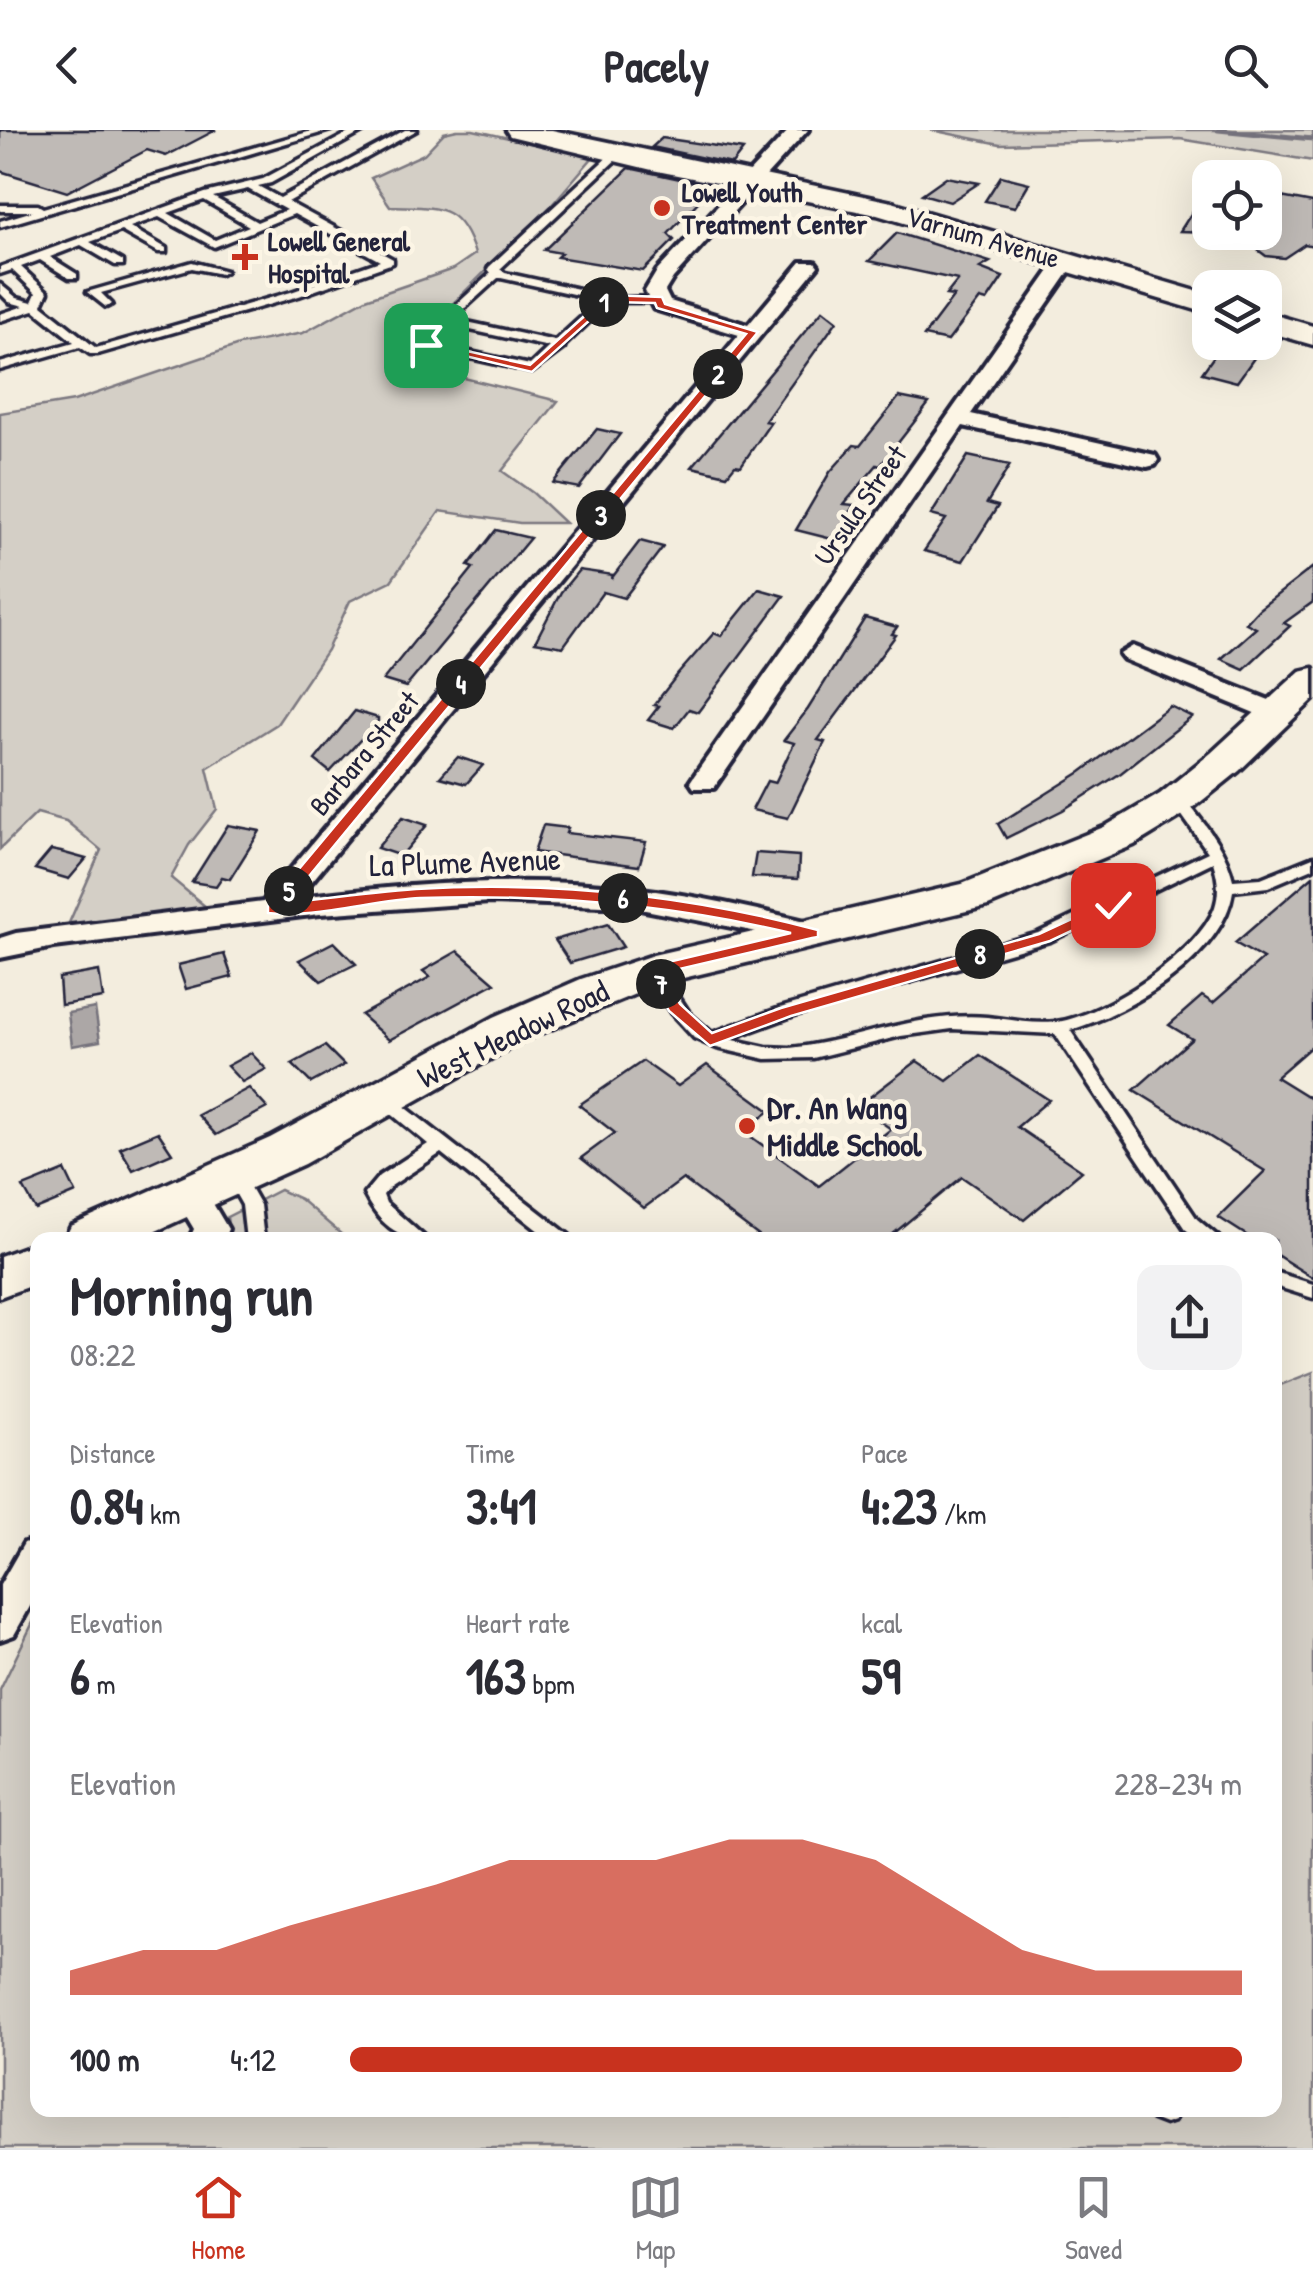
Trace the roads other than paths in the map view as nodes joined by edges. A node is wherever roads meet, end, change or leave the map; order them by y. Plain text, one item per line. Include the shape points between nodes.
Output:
1 (326, 130) edge
2 (360, 130) edge
3 (412, 130) edge
4 (519, 130) edge
5 (799, 130) edge
6 (565, 135) edge
7 (617, 154) junction
8 (748, 181) junction
9 (250, 186) junction
10 (205, 197) junction
11 (283, 201) junction
12 (0, 208) edge
13 (63, 208) junction
14 (298, 209) junction
15 (160, 213) junction
16 (0, 224) edge
17 (257, 226) junction
18 (122, 227) junction
19 (83, 242) junction
20 (162, 250) dead end
21 (43, 256) junction
22 (1066, 262) junction
23 (119, 263) dead end
24 (14, 266) junction
25 (808, 266) dead end
26 (0, 270) edge
27 (221, 271) dead end
28 (497, 273) junction
29 (73, 276) dead end
30 (1, 288) edge
31 (608, 298) junction
32 (658, 300) junction
33 (1192, 300) edge
34 (106, 304) dead end
35 (36, 306) junction
36 (0, 318) edge
37 (445, 321) junction
38 (1282, 326) edge
39 (752, 332) junction
40 (1313, 336) edge
41 (81, 343) junction
42 (560, 346) junction
43 (0, 368) edge
44 (957, 418) junction
45 (1147, 460) dead end
46 (1133, 654) dead end
47 (1313, 678) edge
48 (1278, 713) junction
49 (704, 782) dead end
50 (1178, 800) junction
51 (1215, 855) junction
52 (1313, 862) edge
53 (1226, 886) junction
54 (274, 910) junction
55 (812, 933) junction
56 (0, 948) edge
57 (653, 970) junction
58 (1060, 1028) junction
59 (710, 1040) junction
60 (384, 1099) junction
61 (441, 1144) junction
62 (234, 1175) junction
63 (190, 1194) junction
64 (107, 1232) edge
65 (210, 1232) edge
66 (253, 1232) edge
67 (410, 1232) edge
68 (553, 1232) edge
69 (1202, 1232) edge
70 (30, 1264) edge
71 (0, 1276) edge
72 (1282, 1281) edge
73 (1313, 1292) edge
74 (30, 1569) edge
75 (0, 1622) edge

1 - 13 lane
2 - 9 lane
3 - 11 lane
4 - 6 street, Varnum Avenue
5 - 8 street
6 - 7 street, Varnum Avenue
7 - 8 street, Varnum Avenue
7 - 28 lane via 494,266
8 - 22 street, Varnum Avenue via 882,208
8 - 32 street via 664,275 655,291
9 - 10 lane
9 - 11 lane
10 - 15 lane
10 - 17 lane
11 - 14 lane
12 - 13 lane
13 - 16 lane
14 - 17 lane
14 - 41 lane via 389,261 94,352
15 - 17 lane via 214,244
15 - 18 lane
18 - 19 lane
18 - 20 lane
19 - 21 lane
19 - 23 lane
21 - 24 lane
21 - 29 lane
22 - 33 street, Varnum Avenue
22 - 44 street, Ursula Street
24 - 26 lane
24 - 35 lane via 42,292
25 - 39 street, Barbara Street
27 - 34 lane via 192,264 93,292
28 - 31 lane
28 - 37 lane
30 - 35 lane via 13,300
31 - 32 lane
31 - 42 lane
32 - 39 street
35 - 36 lane
35 - 41 lane
37 - 42 lane
37 - 42 lane via 426,345 524,370 540,366
38 - 40 street
39 - 54 street, Barbara Street
41 - 43 lane
44 - 45 street
44 - 49 street, Ursula Street
46 - 48 street
47 - 48 street, West Meadow Road
48 - 50 street, West Meadow Road
50 - 51 lane
50 - 55 street, West Meadow Road via 1119,836 972,896
51 - 53 lane
51 - 59 lane via 1044,937
52 - 53 lane via 1263,882
53 - 58 lane via 1210,933 1195,946 1136,996
54 - 55 street, La Plume Avenue via 415,894 521,891 626,898
54 - 56 street, La Plume Avenue
55 - 57 street, West Meadow Road
57 - 59 lane via 674,1008
57 - 60 street, West Meadow Road via 510,1028
58 - 59 lane via 920,1026 794,1055
58 - 69 lane
60 - 61 lane
60 - 62 street, West Meadow Road
61 - 67 lane via 373,1194 378,1207
61 - 68 lane
62 - 63 street, West Meadow Road
62 - 66 lane via 251,1206
63 - 64 street, West Meadow Road
63 - 65 street
70 - 71 street
72 - 73 lane
74 - 75 street

